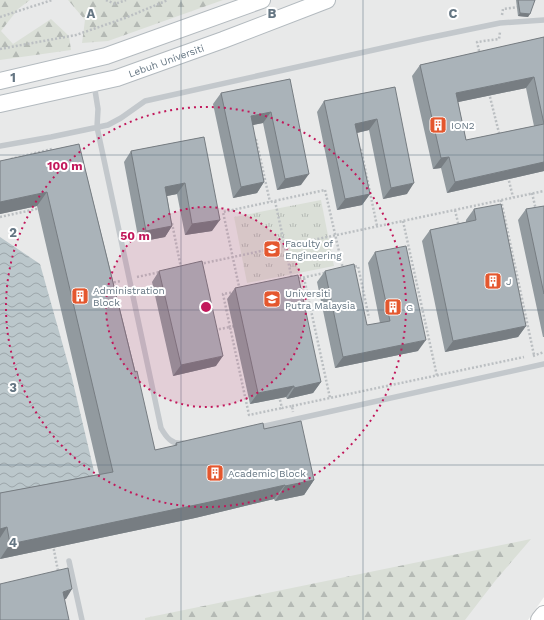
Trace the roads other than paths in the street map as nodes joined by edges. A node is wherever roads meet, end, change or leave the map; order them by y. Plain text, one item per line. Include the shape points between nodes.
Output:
1 (262, 0) edge
2 (326, 0) edge
3 (544, 20) edge
4 (89, 60) junction
5 (0, 81) edge
6 (94, 83) junction
7 (0, 104) edge
8 (97, 127) junction
9 (0, 146) edge
10 (544, 364) edge
11 (248, 429) edge
12 (186, 442) edge
13 (69, 561) dead end
14 (544, 615) edge
15 (82, 620) edge
16 (540, 620) edge

1 - 4 street
2 - 6 street, Lebuh Universiti via 117,78
3 - 8 lane via 500,24 423,39 145,101 121,118
4 - 5 street
4 - 6 street
6 - 7 street, Lebuh Universiti
6 - 8 lane via 98,109
8 - 9 lane
8 - 12 lane via 161,428 167,440 179,444
10 - 11 lane
13 - 15 lane
14 - 16 main road

